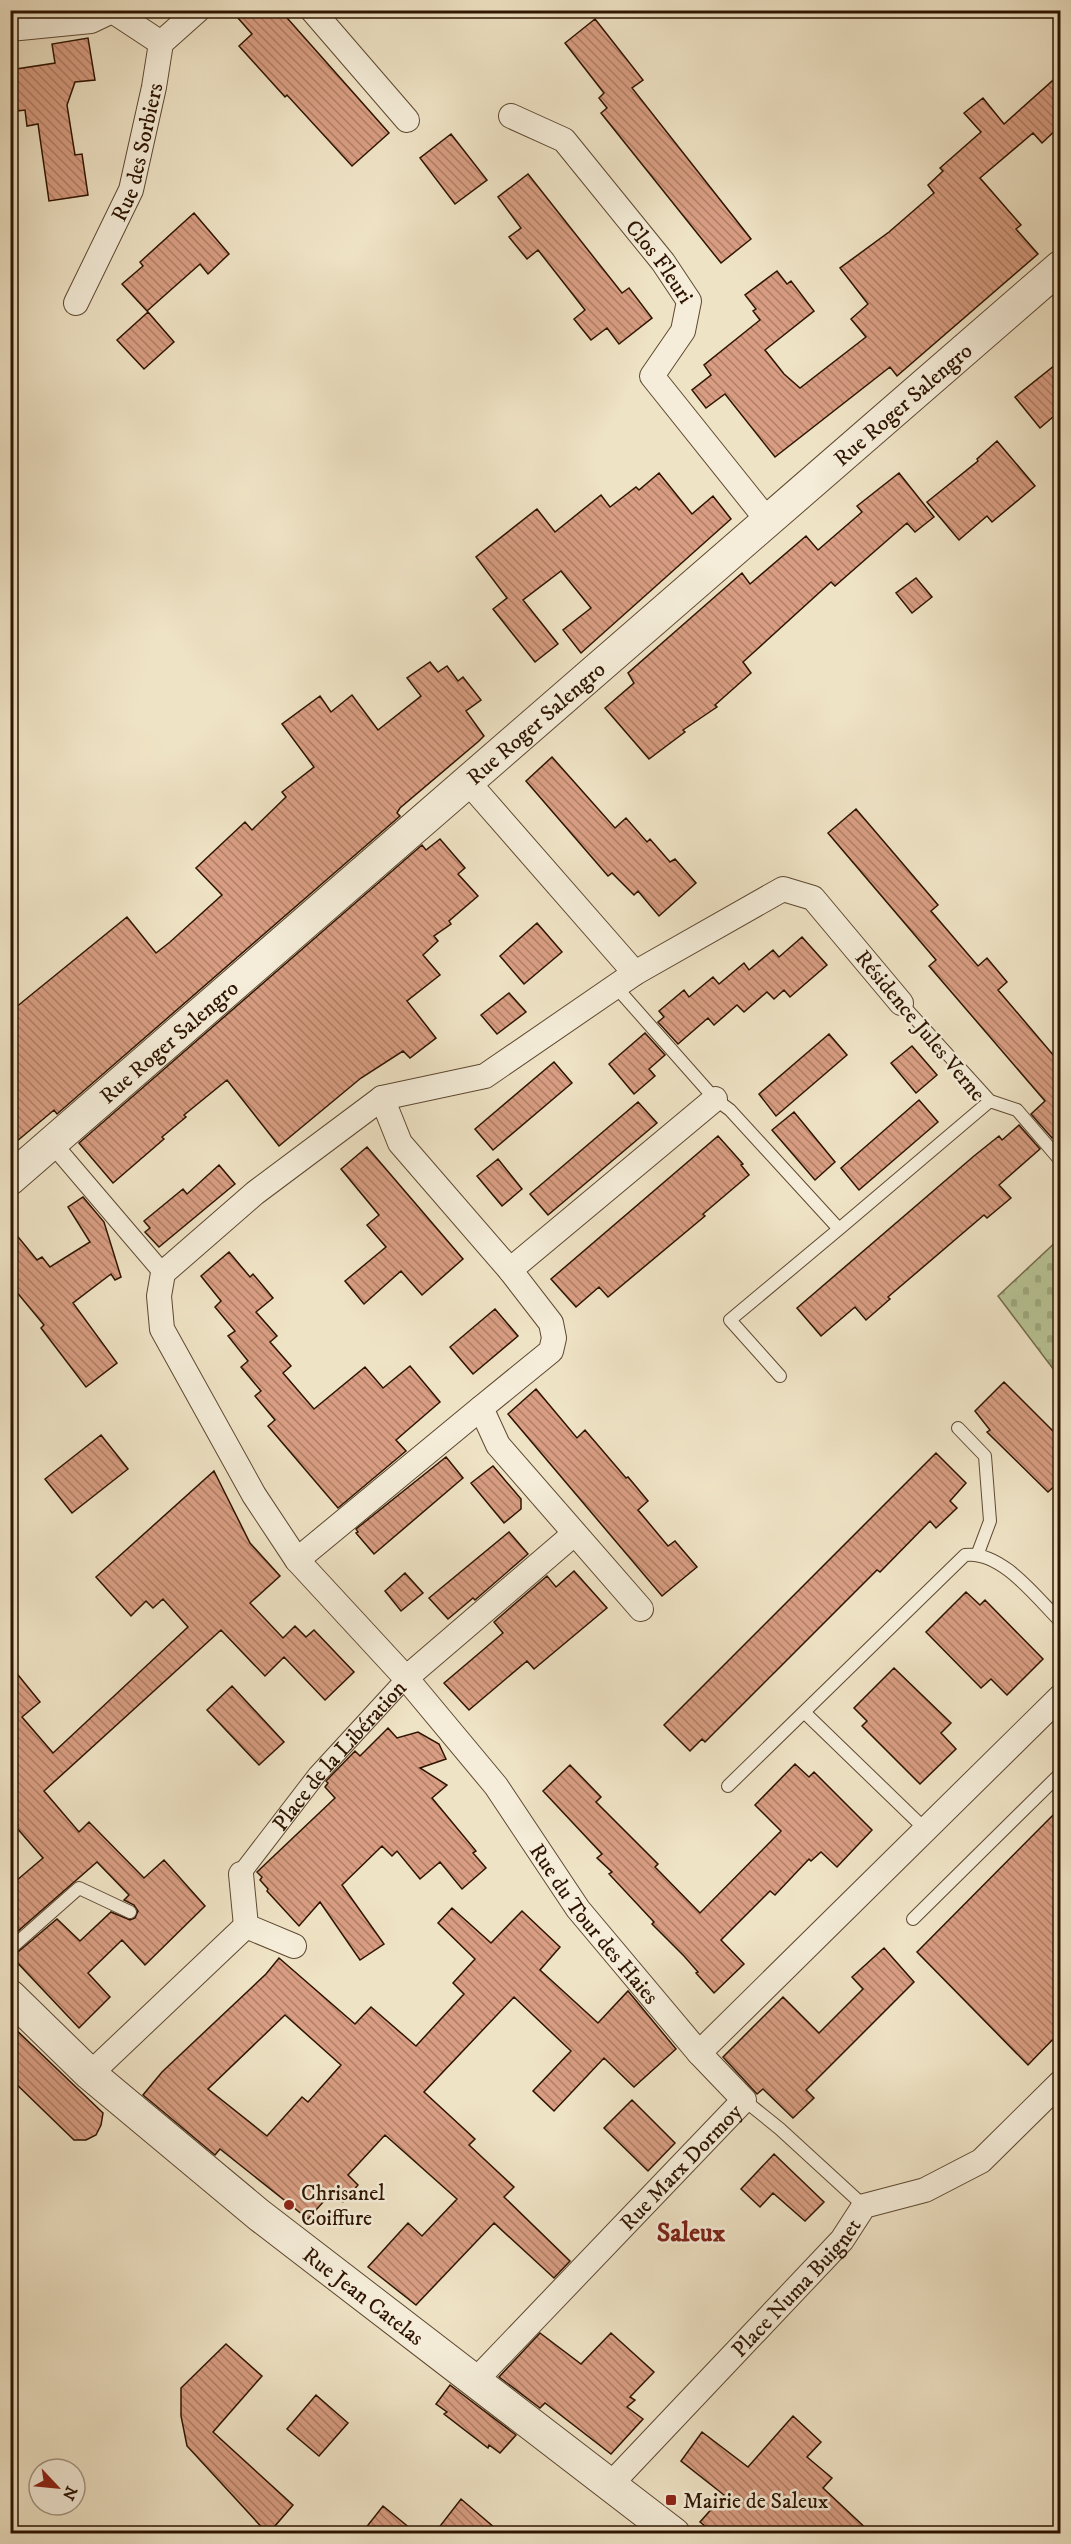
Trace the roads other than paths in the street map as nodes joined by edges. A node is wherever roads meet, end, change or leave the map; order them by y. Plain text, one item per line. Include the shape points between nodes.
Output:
1 (198, 10) edge
2 (312, 10) edge
3 (111, 11) edge
4 (10, 29) edge
5 (161, 43) junction
6 (511, 116) dead end
7 (408, 120) dead end
8 (1060, 267) edge
9 (76, 303) dead end
10 (768, 521) junction
11 (468, 782) junction
12 (625, 980) junction
13 (902, 1003) joint
14 (382, 1098) junction
15 (715, 1099) junction
16 (990, 1101) junction
17 (52, 1143) junction
18 (1060, 1160) edge
19 (10, 1179) edge
20 (839, 1229) junction
21 (510, 1270) junction
22 (163, 1273) junction
23 (780, 1376) dead end
24 (481, 1408) junction
25 (958, 1428) dead end
26 (574, 1534) junction
27 (978, 1553) junction
28 (297, 1560) junction
29 (641, 1610) dead end
30 (1060, 1621) edge
31 (406, 1678) junction
32 (1060, 1698) edge
33 (804, 1712) junction
34 (1060, 1774) edge
35 (496, 1786) joint
36 (728, 1786) dead end
37 (926, 1830) junction
38 (241, 1874) joint
39 (130, 1912) dead end
40 (913, 1919) dead end
41 (246, 1926) junction
42 (294, 1946) dead end
43 (10, 1949) edge
44 (10, 1996) edge
45 (699, 2053) junction
46 (90, 2074) junction
47 (1060, 2083) edge
48 (744, 2100) junction
49 (864, 2206) junction
50 (475, 2381) junction
51 (611, 2484) junction
52 (674, 2534) edge

1 - 5 street
2 - 7 street
3 - 4 street via 91,21
3 - 5 street
5 - 9 street, Rue des Sorbiers via 131,190
6 - 10 street, Clos Fleuri via 564,140 689,300 683,331 652,376
8 - 10 street, Rue Roger Salengro
10 - 11 street, Rue Roger Salengro
11 - 12 street
11 - 17 street, Rue Roger Salengro
12 - 13 street, Résidence Jules Verne via 783,889 813,898
12 - 14 street, Résidence Jules Verne via 485,1076
12 - 15 lane
13 - 16 lane, Résidence Jules Verne
14 - 21 street via 400,1143
14 - 22 street via 255,1193
15 - 20 lane via 730,1110
15 - 21 street
16 - 18 lane via 1017,1110
16 - 20 lane, Résidence Jules Verne
17 - 19 street, Rue Roger Salengro
17 - 22 street
20 - 23 lane, Résidence Jules Verne via 730,1320
21 - 24 street via 551,1323 554,1338 551,1351
22 - 28 street via 159,1296 162,1329 254,1495
24 - 26 street via 498,1445
24 - 28 street
25 - 27 lane via 986,1455 990,1521
26 - 29 street
26 - 31 street
27 - 30 lane via 1004,1565
27 - 33 lane via 965,1555
28 - 31 street
31 - 35 street, Place de la Libération
31 - 38 street, Place de la Libération via 317,1775
32 - 37 street
33 - 36 lane
33 - 37 lane
34 - 40 lane
35 - 45 street, Rue du Tour des Haies via 578,1909
37 - 45 street
38 - 41 street, Place de la Libération
39 - 43 lane via 79,1888
41 - 42 street
41 - 46 street
44 - 46 street, Rue Jean Catelas
45 - 48 street, Rue Marx Dormoy
46 - 50 street, Rue Jean Catelas via 259,2215
47 - 49 street, Place Numa Buignet via 981,2161 925,2190
48 - 49 lane
48 - 50 street, Rue Marx Dormoy
49 - 51 street, Place Numa Buignet via 842,2240
50 - 51 street, Rue Jean Catelas
51 - 52 street, Rue Jean Catelas

